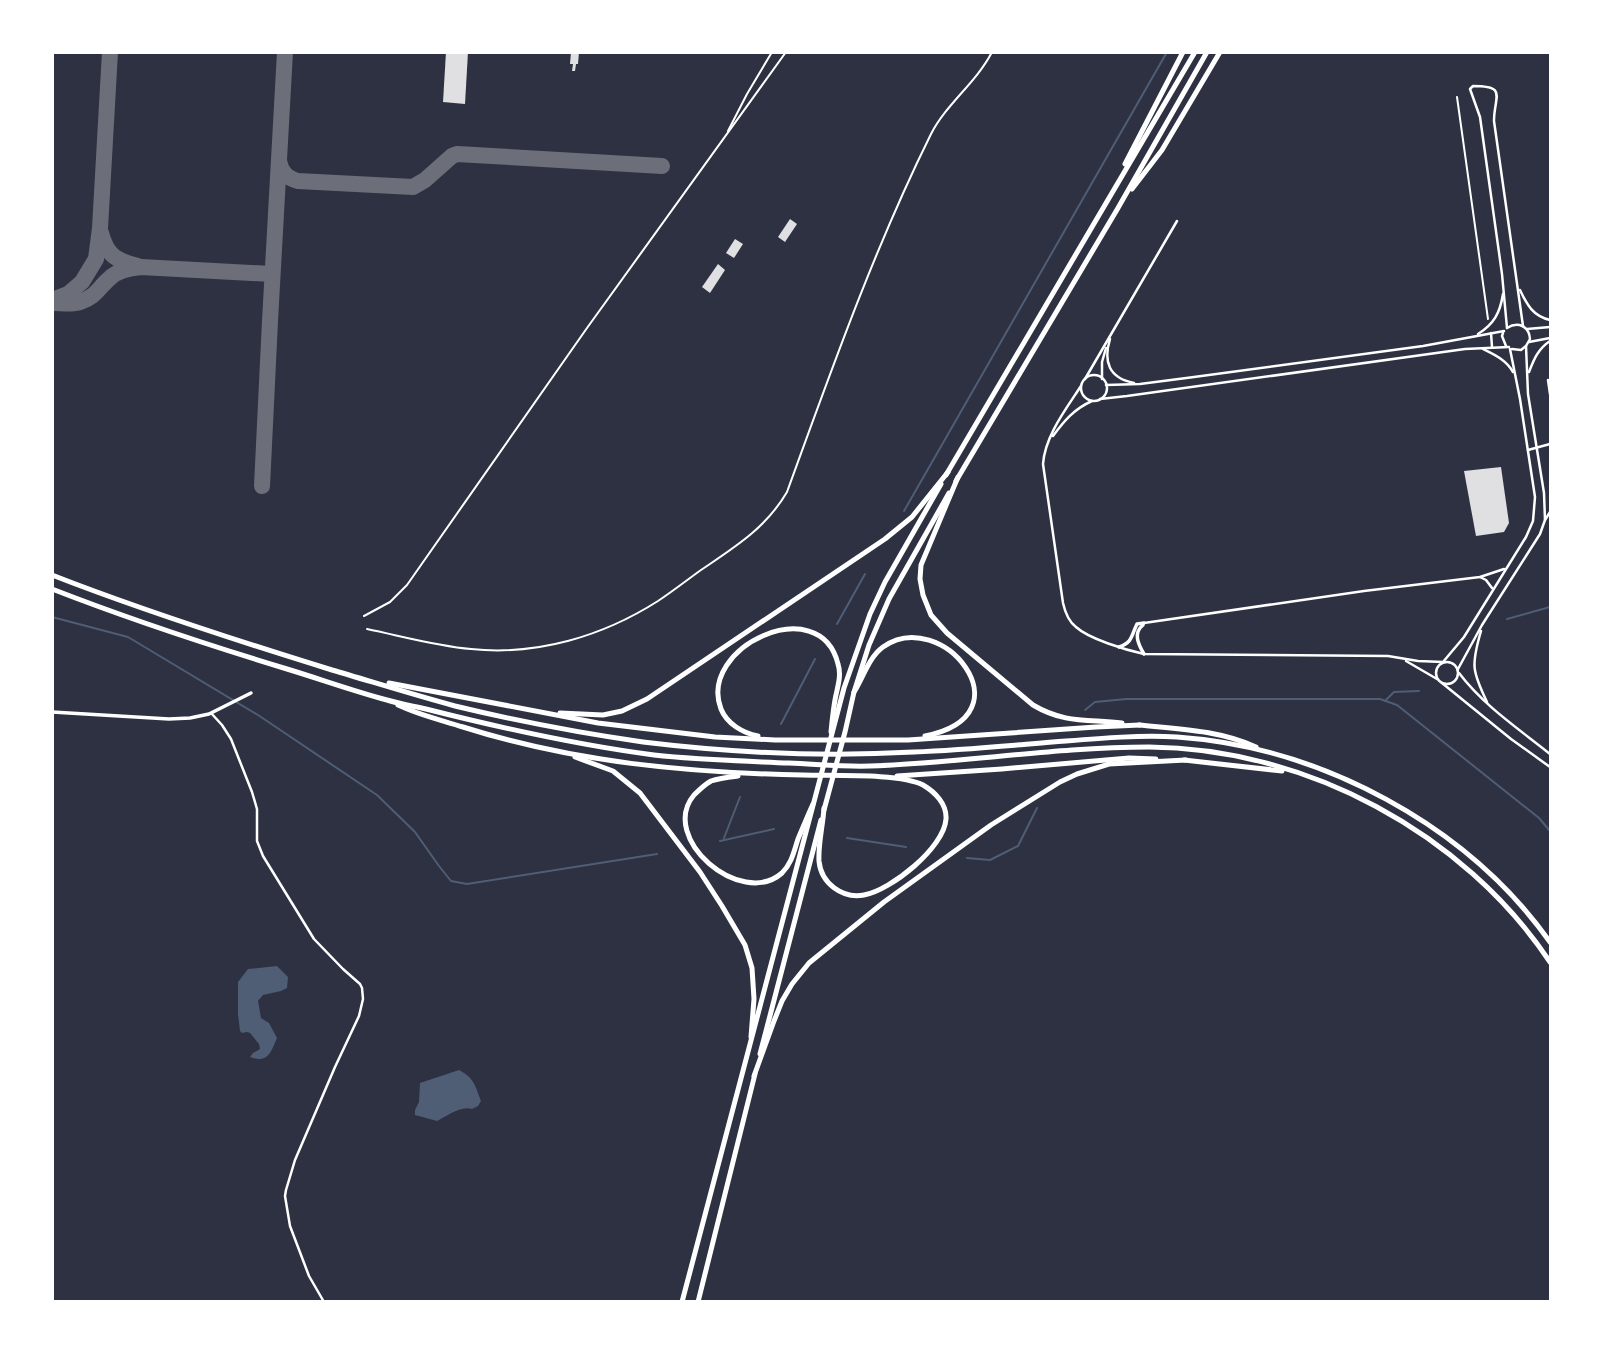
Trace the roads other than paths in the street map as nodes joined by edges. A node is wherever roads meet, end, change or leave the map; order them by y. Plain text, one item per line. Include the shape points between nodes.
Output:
1 (772, 52) edge
2 (786, 52) edge
3 (992, 52) edge
4 (1183, 52) edge
5 (1195, 52) edge
6 (1207, 52) edge
7 (1220, 52) edge
8 (725, 138) junction
9 (1103, 207) junction
10 (1118, 208) junction
11 (1177, 221) dead end
12 (1517, 284) junction
13 (1504, 291) junction
14 (1550, 320) edge
15 (1525, 327) junction
16 (1550, 327) edge
17 (1507, 328) junction
18 (1504, 331) junction
19 (1491, 333) junction
20 (1111, 336) junction
21 (1474, 336) junction
22 (1550, 340) edge
23 (1527, 344) junction
24 (1480, 348) junction
25 (1492, 348) junction
26 (1510, 348) junction
27 (1527, 375) junction
28 (1516, 376) junction
29 (1085, 379) junction
30 (1102, 379) junction
31 (1548, 380) dead end
32 (1140, 384) junction
33 (1106, 385) junction
34 (1081, 386) junction
35 (1550, 394) edge
36 (1100, 399) junction
37 (1093, 401) junction
38 (1049, 441) junction
39 (1550, 444) edge
40 (1537, 449) junction
41 (1528, 450) junction
42 (948, 472) junction
43 (958, 477) junction
44 (1544, 493) junction
45 (1550, 501) edge
46 (1550, 512) edge
47 (1545, 520) junction
48 (1507, 568) junction
49 (52, 575) edge
50 (1480, 576) junction
51 (52, 589) edge
52 (1493, 590) junction
53 (364, 615) dead end
54 (1144, 623) junction
55 (1482, 625) junction
56 (367, 629) dead end
57 (1119, 647) junction
58 (1144, 654) junction
59 (1403, 659) junction
60 (1444, 662) junction
61 (1459, 671) junction
62 (350, 675) junction
63 (1441, 681) junction
64 (854, 692) junction
65 (251, 693) dead end
66 (389, 701) junction
67 (1488, 705) junction
68 (52, 712) edge
69 (541, 712) junction
70 (211, 713) junction
71 (1140, 725) junction
72 (831, 732) junction
73 (775, 740) junction
74 (908, 740) junction
75 (559, 752) junction
76 (1268, 752) junction
77 (1550, 754) edge
78 (1186, 760) junction
79 (1550, 767) edge
80 (1295, 772) junction
81 (748, 774) junction
82 (878, 777) junction
83 (813, 804) junction
84 (824, 808) junction
85 (1550, 942) edge
86 (1550, 962) edge
87 (751, 1037) junction
88 (754, 1076) junction
89 (324, 1301) edge
90 (682, 1301) edge
91 (698, 1301) edge

1 - 8 lane
2 - 8 lane
3 - 56 lane via 932,133 872,265 787,492 771,517 650,606 590,635 553,645 474,650
4 - 9 highway
5 - 9 highway
6 - 10 highway
7 - 10 highway via 1162,150
8 - 53 lane via 407,585 390,602
9 - 42 highway
10 - 43 highway
11 - 20 street
12 - 13 street via 1494,121 1497,93 1473,86
12 - 14 street via 1533,312
12 - 15 street
13 - 17 street
13 - 21 street via 1496,318
15 - 16 street
15 - 17 street
15 - 23 street via 1530,339
17 - 18 street
18 - 19 street
18 - 26 street via 1503,341
19 - 21 street
19 - 25 street
20 - 29 street
20 - 30 street
20 - 32 street via 1107,351 1111,371 1126,382
21 - 32 street
22 - 23 street
22 - 27 street
23 - 26 street
23 - 27 street
24 - 25 street
24 - 28 street via 1503,359
24 - 36 street
25 - 26 street
26 - 28 street
27 - 40 street
28 - 41 street
29 - 30 street
29 - 34 street
30 - 33 street
31 - 35 street
32 - 33 street
33 - 36 street
34 - 37 street via 1085,398
34 - 38 street
36 - 37 street
37 - 38 street via 1071,414
38 - 57 street via 1043,464 1065,611 1076,628
39 - 40 street
40 - 41 street
40 - 44 street
41 - 48 street via 1535,497 1533,521
42 - 69 highway via 912,517 885,539 647,699 603,715
42 - 72 highway via 870,614
43 - 64 highway via 889,599
43 - 71 highway via 921,565 923,595 931,615 1046,713
44 - 45 street
44 - 47 street
46 - 47 street
47 - 55 street
48 - 50 street
48 - 52 street
49 - 62 highway via 184,623
50 - 52 street
50 - 54 street
51 - 66 highway
52 - 60 street
54 - 57 street via 1137,624 1131,639
54 - 58 street via 1136,635
55 - 61 street
55 - 67 street via 1474,669
57 - 58 street
58 - 59 street
59 - 60 street
59 - 63 street
60 - 61 street via 1454,663
60 - 63 street via 1437,670
61 - 63 street via 1453,682
61 - 67 street
62 - 69 highway
62 - 76 highway via 454,706 550,727 696,747 802,754 911,752 1178,737
63 - 79 street
64 - 74 highway via 880,649 894,640 925,639 955,655 972,677 973,702 967,715 943,733
64 - 84 highway
65 - 70 street
66 - 75 highway via 502,740
66 - 80 highway via 557,739 696,760 868,766 1151,747 1212,753
67 - 77 street
68 - 70 street via 169,719
69 - 73 highway via 611,725
70 - 89 street via 231,739 249,783 263,856 314,939 362,988 359,1016 295,1160 285,1196 301,1256
71 - 74 highway
71 - 76 highway via 1195,730
72 - 73 highway via 840,678 835,654 817,634 786,629 748,644 727,663 719,682 720,707 732,724 751,735
72 - 83 highway
73 - 74 highway
75 - 81 highway
75 - 87 highway via 613,771 628,782 700,872 745,945 753,982
76 - 85 highway via 1337,775 1412,814 1491,875
78 - 80 highway
78 - 82 highway via 1129,758
78 - 88 highway via 1109,764 1077,774 991,825 884,902 809,963 793,984
80 - 86 highway via 1373,804 1443,848 1492,892
81 - 82 highway
81 - 83 highway via 708,783 691,799 685,817 696,848 728,877 756,883 782,873 794,855
82 - 84 highway via 920,783 939,798 946,818 941,835 928,852 891,883 863,895 846,895 829,884 819,862
83 - 87 highway
84 - 88 highway
87 - 90 highway
88 - 91 highway

